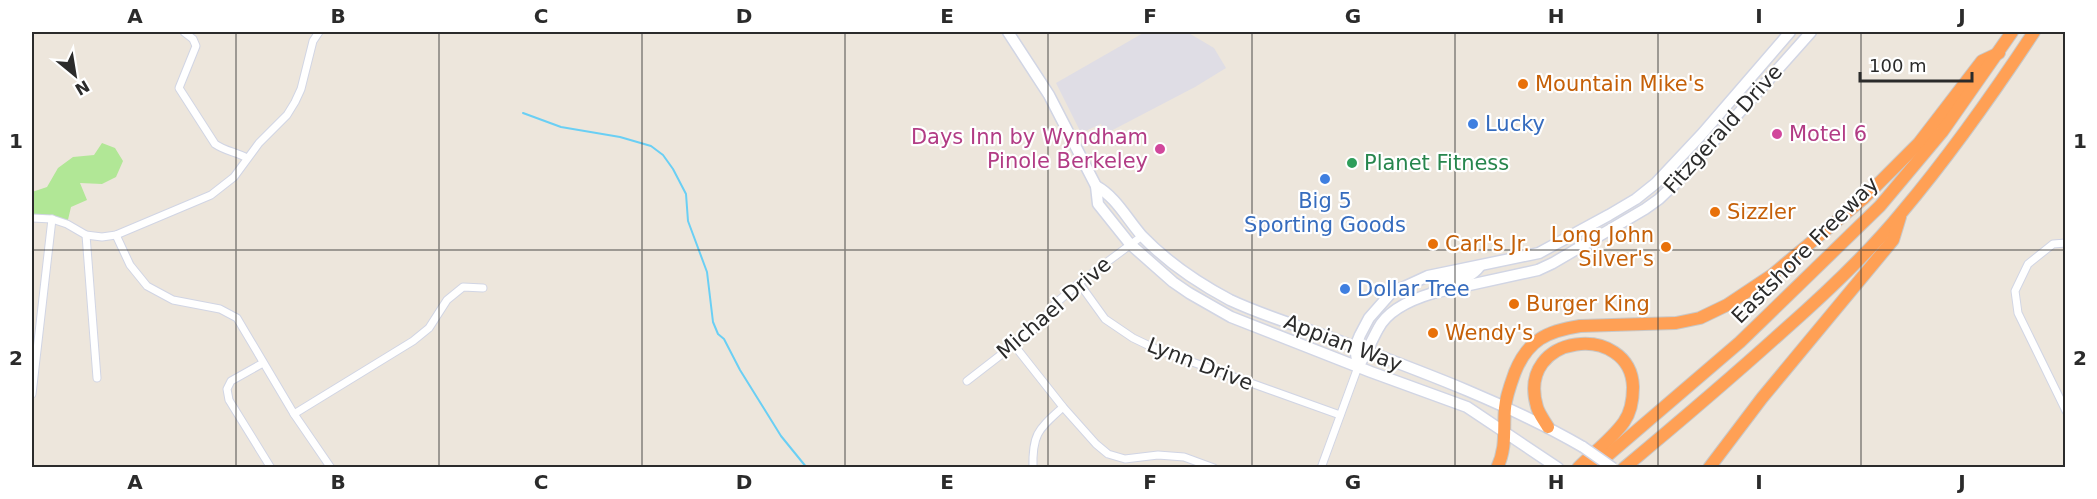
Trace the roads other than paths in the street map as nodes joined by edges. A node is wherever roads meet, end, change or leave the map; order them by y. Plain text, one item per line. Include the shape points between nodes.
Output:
1 (183, 32) edge
2 (319, 32) edge
3 (1008, 32) edge
4 (1790, 32) edge
5 (1811, 32) edge
6 (2012, 32) edge
7 (2034, 32) edge
8 (1999, 53) junction
9 (247, 159) junction
10 (1096, 186) junction
11 (1902, 213) junction
12 (32, 218) edge
13 (52, 219) junction
14 (86, 235) junction
15 (116, 235) junction
16 (1142, 236) junction
17 (2066, 243) edge
18 (1130, 244) junction
19 (1524, 258) junction
20 (1480, 266) junction
21 (1079, 283) junction
22 (1479, 283) junction
23 (483, 288) dead end
24 (1433, 293) junction
25 (1014, 345) junction
26 (1355, 347) junction
27 (1368, 352) junction
28 (263, 363) junction
29 (1358, 367) junction
30 (97, 378) dead end
31 (967, 381) dead end
32 (32, 394) edge
33 (1063, 407) junction
34 (1505, 407) junction
35 (2066, 411) edge
36 (294, 414) junction
37 (1340, 415) junction
38 (1548, 427) junction
39 (1505, 431) junction
40 (1557, 467) edge
41 (271, 468) edge
42 (331, 468) edge
43 (1033, 468) edge
44 (1214, 468) edge
45 (1321, 468) edge
46 (1497, 468) edge
47 (1578, 468) edge
48 (1593, 468) edge
49 (1613, 468) edge
50 (1624, 468) edge
51 (1710, 468) edge

1 - 9 street via 196,46 180,83 181,94 215,144
2 - 9 street via 295,102
3 - 10 main road, Appian Way via 1048,94
4 - 19 main road, Fitzgerald Drive via 1656,183 1636,199 1554,246
5 - 22 main road, Fitzgerald Drive via 1659,200 1538,270
6 - 8 highway, Eastshore Freeway
7 - 11 highway, Eastshore Freeway via 1989,99
8 - 34 highway via 1982,61 1919,143 1871,192 1772,275 1728,305 1700,318 1676,323 1580,326 1541,338 1520,360
8 - 48 highway, Eastshore Freeway via 1942,132 1880,206 1740,342
9 - 15 street via 234,177 211,195
10 - 16 main road, Appian Way via 1108,193
10 - 18 main road, Appian Way via 1098,204
11 - 50 highway, Eastshore Freeway via 1835,284
11 - 51 highway via 1893,240 1762,398
12 - 13 street
13 - 14 street
13 - 32 street
14 - 15 street
14 - 30 street
15 - 28 street via 130,265 147,286 173,300 220,309 237,318
16 - 18 street, Michael Drive
16 - 26 main road, Appian Way via 1183,271 1231,300
17 - 35 street via 2053,244 2028,264 2015,291 2018,313
18 - 21 street, Michael Drive
18 - 29 main road, Appian Way via 1181,288 1231,317
19 - 20 main road, Fitzgerald Drive
19 - 22 main road via 1482,276
20 - 24 main road via 1469,276 1443,282
20 - 26 main road, Fitzgerald Drive via 1428,276 1391,294 1369,318
21 - 25 street, Michael Drive
21 - 37 street, Lynn Drive via 1105,319 1132,338
22 - 24 main road, Fitzgerald Drive
23 - 36 street via 463,287 413,341
24 - 27 main road, Fitzgerald Drive via 1389,315 1379,326
25 - 31 street, Michael Drive
25 - 33 street
26 - 27 main road, Appian Way
26 - 29 main road
27 - 29 main road, Fitzgerald Drive
27 - 34 main road, Appian Way
28 - 36 street
28 - 41 street via 231,381 227,389 229,400
29 - 37 street
29 - 39 main road, Appian Way via 1467,407
33 - 43 street via 1041,428 1032,446
33 - 44 street via 1108,454 1125,459 1184,457
34 - 38 main road, Appian Way
34 - 39 highway
36 - 42 street
37 - 45 street
38 - 47 highway via 1534,394 1542,363 1554,351 1571,344 1591,343 1613,352 1629,370 1633,382 1631,409 1625,422
38 - 49 main road, Appian Way, bridge
39 - 40 main road, Appian Way
39 - 46 highway via 1504,453

